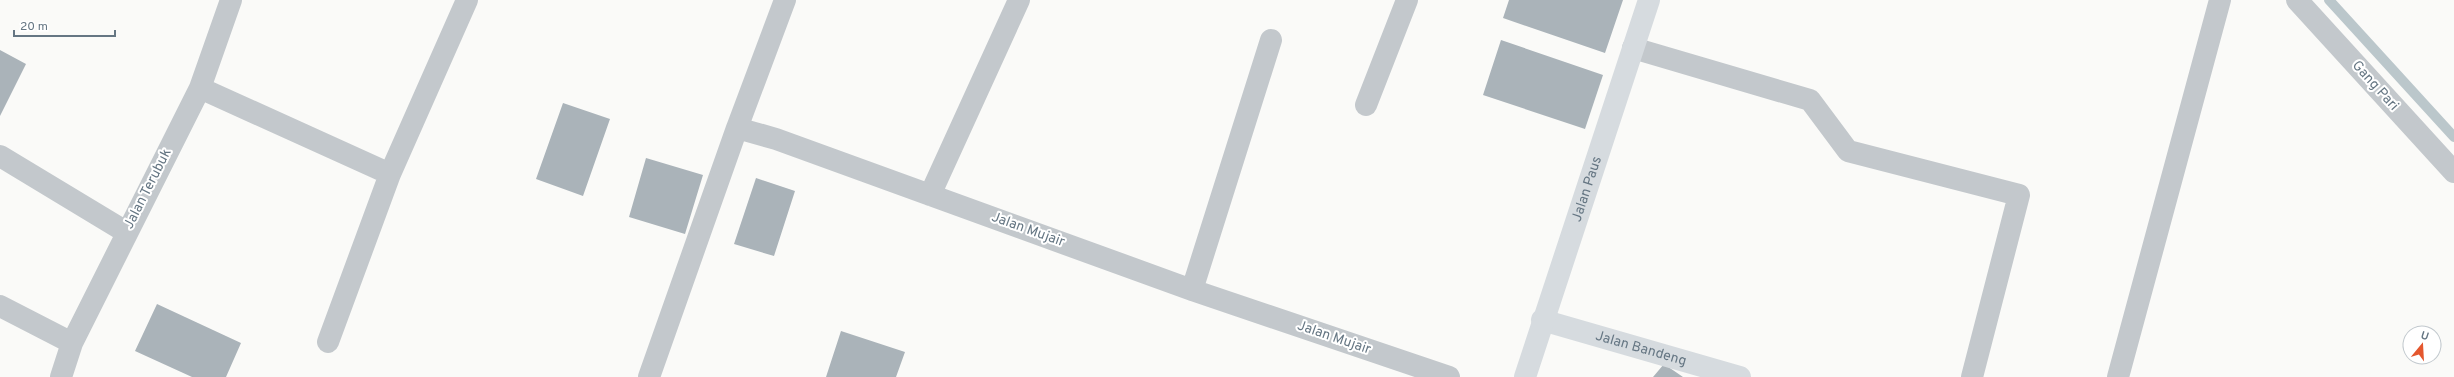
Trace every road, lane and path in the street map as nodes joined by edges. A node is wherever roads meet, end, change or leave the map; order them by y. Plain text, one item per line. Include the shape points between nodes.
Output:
1 (231, 0) edge
2 (467, 0) edge
3 (785, 0) edge
4 (1019, 0) edge
5 (1407, 0) edge
6 (1649, 0) edge
7 (2220, 0) edge
8 (2296, 0) edge
9 (1271, 40) dead end
10 (1633, 48) junction
11 (200, 88) junction
12 (1366, 106) dead end
13 (737, 128) junction
14 (0, 156) edge
15 (2454, 172) edge
16 (390, 174) junction
17 (930, 195) junction
18 (126, 232) junction
19 (1192, 290) junction
20 (0, 306) edge
21 (1542, 320) junction
22 (328, 342) dead end
23 (72, 343) junction
24 (61, 377) edge
25 (649, 377) edge
26 (1448, 377) edge
27 (1525, 377) edge
28 (1740, 377) edge
29 (1972, 377) edge
30 (2118, 377) edge

1 - 11 street, Jalan Terubuk
2 - 16 street
3 - 13 street
4 - 17 street
5 - 12 street
6 - 10 main road, Jalan Paus
7 - 30 street
8 - 15 street, Gang Pari
9 - 19 street
10 - 21 main road, Jalan Paus
10 - 29 street via 1810,100 1848,151 2019,195
11 - 16 street
11 - 18 street, Jalan Terubuk
13 - 17 street, Jalan Mujair via 776,139
13 - 25 street
14 - 18 street
16 - 22 street
17 - 19 street, Jalan Mujair
18 - 23 street, Jalan Terubuk
19 - 26 street, Jalan Mujair
20 - 23 street
21 - 27 main road, Jalan Paus
21 - 28 main road, Jalan Bandeng
23 - 24 street, Jalan Terubuk

